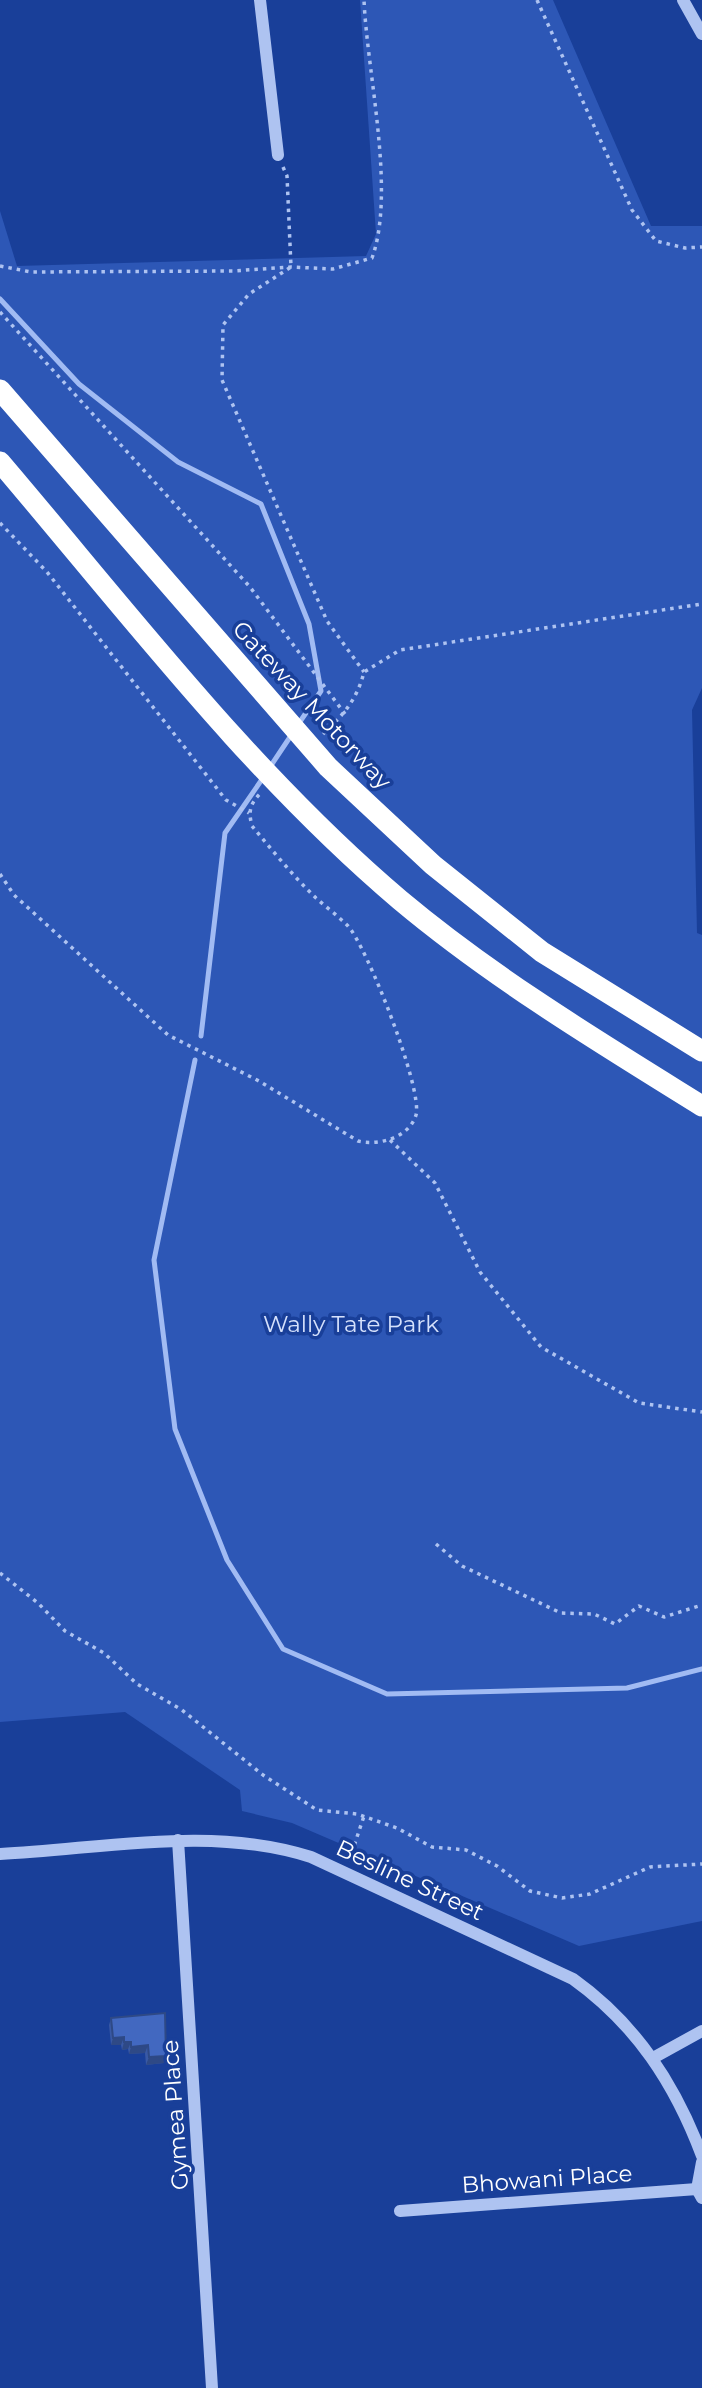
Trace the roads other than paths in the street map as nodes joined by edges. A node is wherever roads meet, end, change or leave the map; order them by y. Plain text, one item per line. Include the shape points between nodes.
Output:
1 (260, 0) edge
2 (683, 0) edge
3 (702, 34) edge
4 (278, 155) road end
5 (0, 390) edge
6 (0, 461) edge
7 (702, 1051) edge
8 (702, 1106) edge
9 (178, 1840) junction
10 (0, 1854) edge
11 (702, 2031) edge
12 (653, 2058) junction
13 (702, 2156) edge
14 (702, 2162) edge
15 (699, 2193) edge
16 (400, 2211) dead end
17 (212, 2388) edge

1 - 4 street
2 - 3 street
5 - 7 highway, Gateway Motorway via 328,767 433,865 542,952
6 - 8 highway via 291,800 400,900 496,973
9 - 10 street, Besline Street
9 - 12 street, Besline Street via 278,1847 345,1873 573,1979 602,2000
9 - 17 street, Gymea Place
11 - 12 street
12 - 13 street, Besline Street
14 - 15 street
15 - 16 street, Bhowani Place

